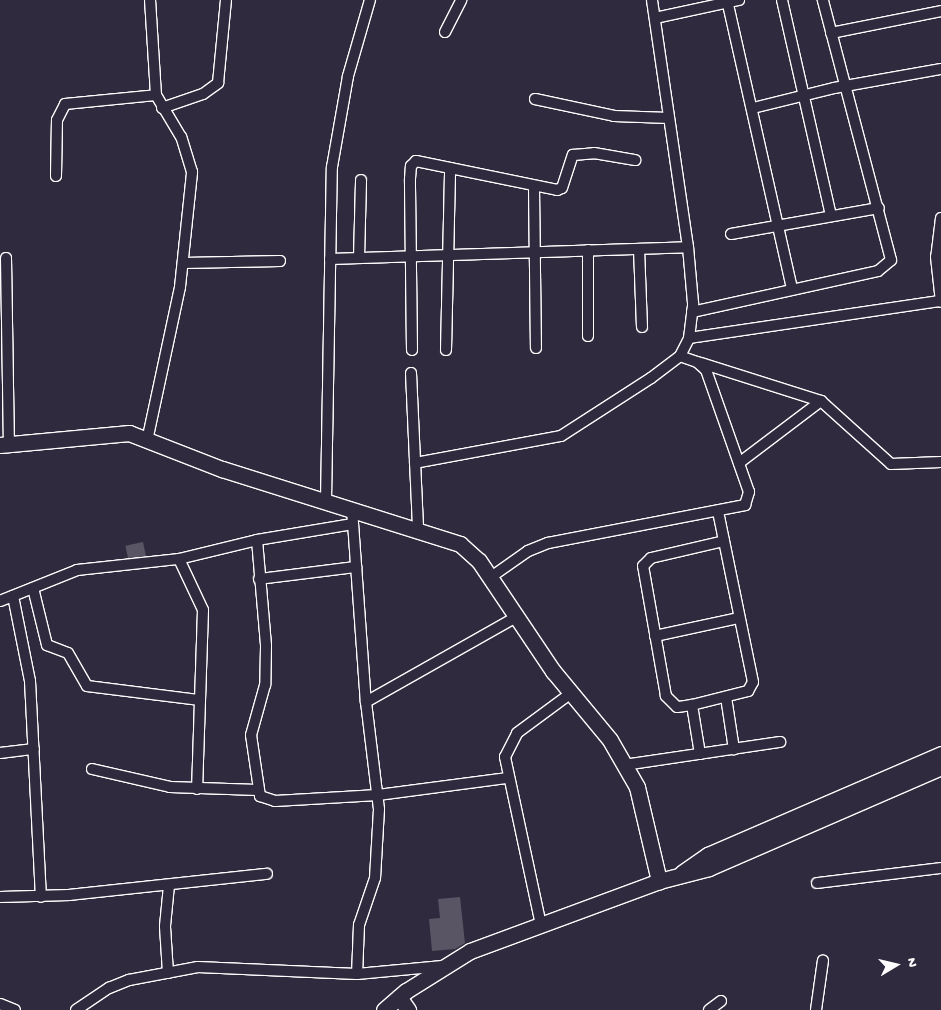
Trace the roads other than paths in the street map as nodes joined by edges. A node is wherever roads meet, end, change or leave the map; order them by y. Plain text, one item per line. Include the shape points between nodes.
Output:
1 (150, 0) edge
2 (226, 0) edge
3 (370, 0) edge
4 (461, 0) edge
5 (652, 0) edge
6 (739, 0) edge
7 (782, 0) edge
8 (823, 0) edge
9 (727, 2) edge
10 (941, 11) edge
11 (655, 18) junction
12 (445, 32) dead end
13 (831, 33) junction
14 (941, 69) edge
15 (844, 86) junction
16 (156, 95) junction
17 (804, 96) junction
18 (535, 99) dead end
19 (162, 108) junction
20 (753, 108) junction
21 (669, 118) junction
22 (635, 160) dead end
23 (450, 168) junction
24 (56, 176) dead end
25 (361, 180) dead end
26 (534, 188) junction
27 (879, 208) junction
28 (831, 216) junction
29 (941, 218) edge
30 (779, 227) junction
31 (731, 234) dead end
32 (940, 236) edge
33 (688, 247) junction
34 (639, 249) junction
35 (588, 250) junction
36 (534, 252) junction
37 (446, 256) junction
38 (409, 257) junction
39 (6, 258) dead end
40 (359, 258) junction
41 (330, 259) junction
42 (280, 261) dead end
43 (183, 263) junction
44 (940, 286) edge
45 (792, 288) junction
46 (941, 301) edge
47 (692, 312) junction
48 (642, 327) dead end
49 (588, 336) dead end
50 (689, 338) junction
51 (536, 348) dead end
52 (412, 350) dead end
53 (446, 350) dead end
54 (680, 356) junction
55 (698, 362) junction
56 (411, 373) dead end
57 (821, 401) junction
58 (147, 441) junction
59 (5, 444) edge
60 (941, 462) edge
61 (415, 463) junction
62 (739, 464) junction
63 (326, 501) junction
64 (718, 511) junction
65 (353, 517) junction
66 (418, 529) junction
67 (257, 540) junction
68 (724, 541) junction
69 (180, 559) junction
70 (356, 567) junction
71 (491, 578) junction
72 (259, 579) junction
73 (33, 588) junction
74 (13, 596) junction
75 (0, 601) edge
76 (518, 616) junction
77 (739, 618) junction
78 (655, 636) junction
79 (571, 693) junction
80 (726, 697) junction
81 (200, 700) junction
82 (366, 702) junction
83 (692, 705) junction
84 (780, 742) dead end
85 (34, 749) junction
86 (734, 749) junction
87 (0, 753) edge
88 (700, 754) junction
89 (941, 754) edge
90 (624, 765) junction
91 (941, 767) edge
92 (92, 769) dead end
93 (508, 778) junction
94 (197, 789) junction
95 (258, 790) junction
96 (378, 795) junction
97 (941, 868) edge
98 (267, 874) dead end
99 (681, 874) junction
100 (659, 881) junction
101 (816, 883) dead end
102 (170, 885) junction
103 (0, 897) edge
104 (41, 897) junction
105 (541, 925) junction
106 (823, 960) dead end
107 (444, 966) junction
108 (168, 973) junction
109 (357, 974) junction
110 (721, 1001) dead end
111 (0, 1004) edge
112 (402, 1005) edge
113 (15, 1010) edge
114 (76, 1010) edge
115 (384, 1010) edge
116 (709, 1010) edge
117 (816, 1010) edge

1 - 16 street
2 - 19 street via 218,83 203,94
3 - 41 street via 348,76 332,168
4 - 12 street
5 - 11 street
6 - 9 street
7 - 17 street
8 - 13 street
9 - 11 street
9 - 20 street
10 - 13 street
11 - 21 street
13 - 15 street
14 - 15 street
15 - 17 street
15 - 27 street
16 - 19 street
16 - 24 street via 65,104 57,120
17 - 20 street
17 - 28 street
18 - 21 street via 614,116
19 - 43 street via 181,137 192,172
20 - 30 street
21 - 33 street
22 - 26 street via 580,153 570,160 562,188
23 - 26 street
23 - 37 street
23 - 38 street via 422,160 410,166
25 - 40 street
26 - 36 street
27 - 28 street
27 - 45 street via 891,260 888,266
28 - 30 street
29 - 32 street
30 - 31 street
30 - 45 street
32 - 44 street
33 - 34 street
33 - 47 street
34 - 35 street
34 - 48 street
35 - 36 street
35 - 49 street
36 - 37 street
36 - 51 street
37 - 38 street
37 - 53 street
38 - 40 street
38 - 52 street
39 - 59 street
40 - 41 street
41 - 63 street
42 - 43 street
43 - 58 street
44 - 46 street
45 - 47 street
46 - 50 street
47 - 50 street
50 - 54 street
54 - 55 street
54 - 61 street via 593,418 560,436
55 - 57 street
55 - 62 street via 706,370
56 - 61 street
57 - 60 street via 891,464
57 - 62 street
58 - 59 street via 129,434 110,432
58 - 63 street
61 - 66 street
62 - 64 street via 749,492 748,501 742,507
63 - 65 street
64 - 68 street
64 - 71 street via 548,543 528,551
65 - 66 street
65 - 67 street
65 - 70 street
66 - 71 street via 460,544
67 - 69 street
67 - 72 street
68 - 77 street
68 - 78 street via 645,562 642,570
69 - 73 street via 77,570
69 - 81 street via 203,610
70 - 72 street
70 - 82 street
71 - 76 street
72 - 95 street via 266,646 265,685 251,729
73 - 74 street
73 - 81 street via 47,645 68,653 88,686
74 - 75 street
74 - 85 street via 30,681
76 - 79 street
76 - 82 street
77 - 78 street
77 - 80 street via 752,687
78 - 83 street via 669,702 676,707
79 - 90 street via 610,740
79 - 93 street via 511,739 506,758
80 - 83 street
80 - 86 street
81 - 94 street
82 - 96 street
83 - 88 street
84 - 86 street
85 - 87 street
85 - 104 street
86 - 88 street
88 - 90 street
89 - 99 street via 708,855
90 - 100 street via 637,787
91 - 99 street via 708,868
92 - 94 street via 140,781
93 - 96 street
93 - 105 street
94 - 95 street
95 - 96 street via 268,801
96 - 109 street via 375,878 359,925
97 - 101 street
98 - 102 street
99 - 100 street
100 - 105 street
102 - 104 street
102 - 108 street via 165,926
103 - 104 street
105 - 107 street via 470,950
106 - 117 street
107 - 109 street
107 - 112 street via 417,987
108 - 109 street via 218,966
108 - 114 street via 109,988
110 - 116 street
111 - 113 street
112 - 115 street

